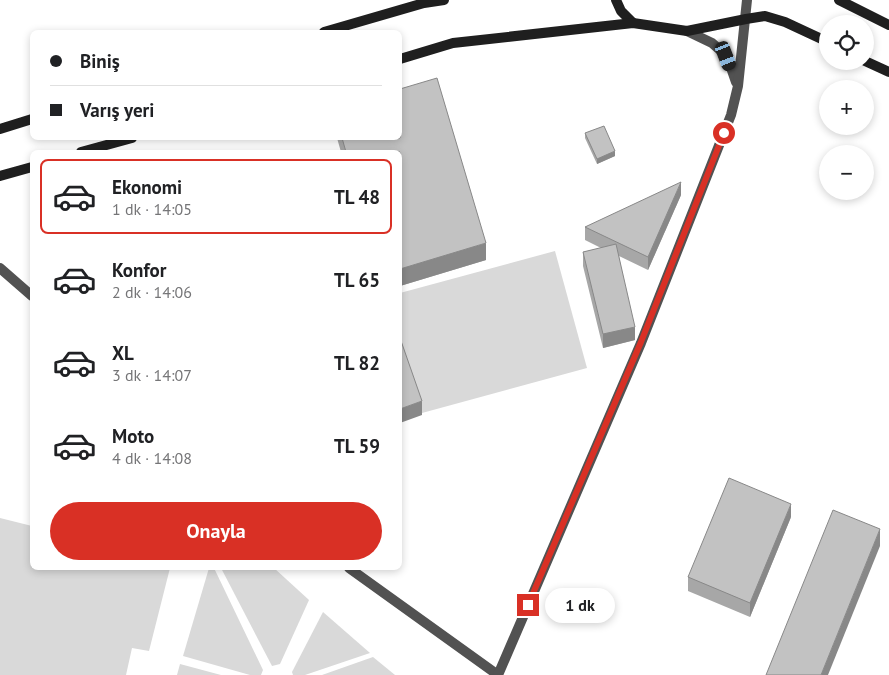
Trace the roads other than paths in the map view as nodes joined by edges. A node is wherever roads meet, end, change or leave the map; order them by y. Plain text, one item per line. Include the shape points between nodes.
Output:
1 (444, 0) edge
2 (616, 0) edge
3 (747, 0) edge
4 (840, 0) edge
5 (746, 18) junction
6 (633, 23) junction
7 (889, 25) edge
8 (331, 30) edge
9 (687, 32) junction
10 (819, 38) edge
11 (402, 58) edge
12 (874, 65) edge
13 (889, 72) edge
14 (738, 86) junction
15 (30, 120) edge
16 (0, 129) edge
17 (125, 140) edge
18 (88, 150) edge
19 (30, 168) edge
20 (0, 176) edge
21 (0, 268) edge
22 (30, 294) edge
23 (352, 570) edge
24 (498, 675) edge

1 - 8 street
2 - 6 street via 621,12
3 - 5 street
4 - 7 street
5 - 9 street
5 - 10 street via 765,16
5 - 14 street
6 - 9 street
6 - 11 street via 453,44
9 - 14 street via 712,43 726,56
12 - 13 street
14 - 24 street via 731,115 641,342
15 - 16 street
17 - 18 street
19 - 20 street
21 - 22 street
23 - 24 street

